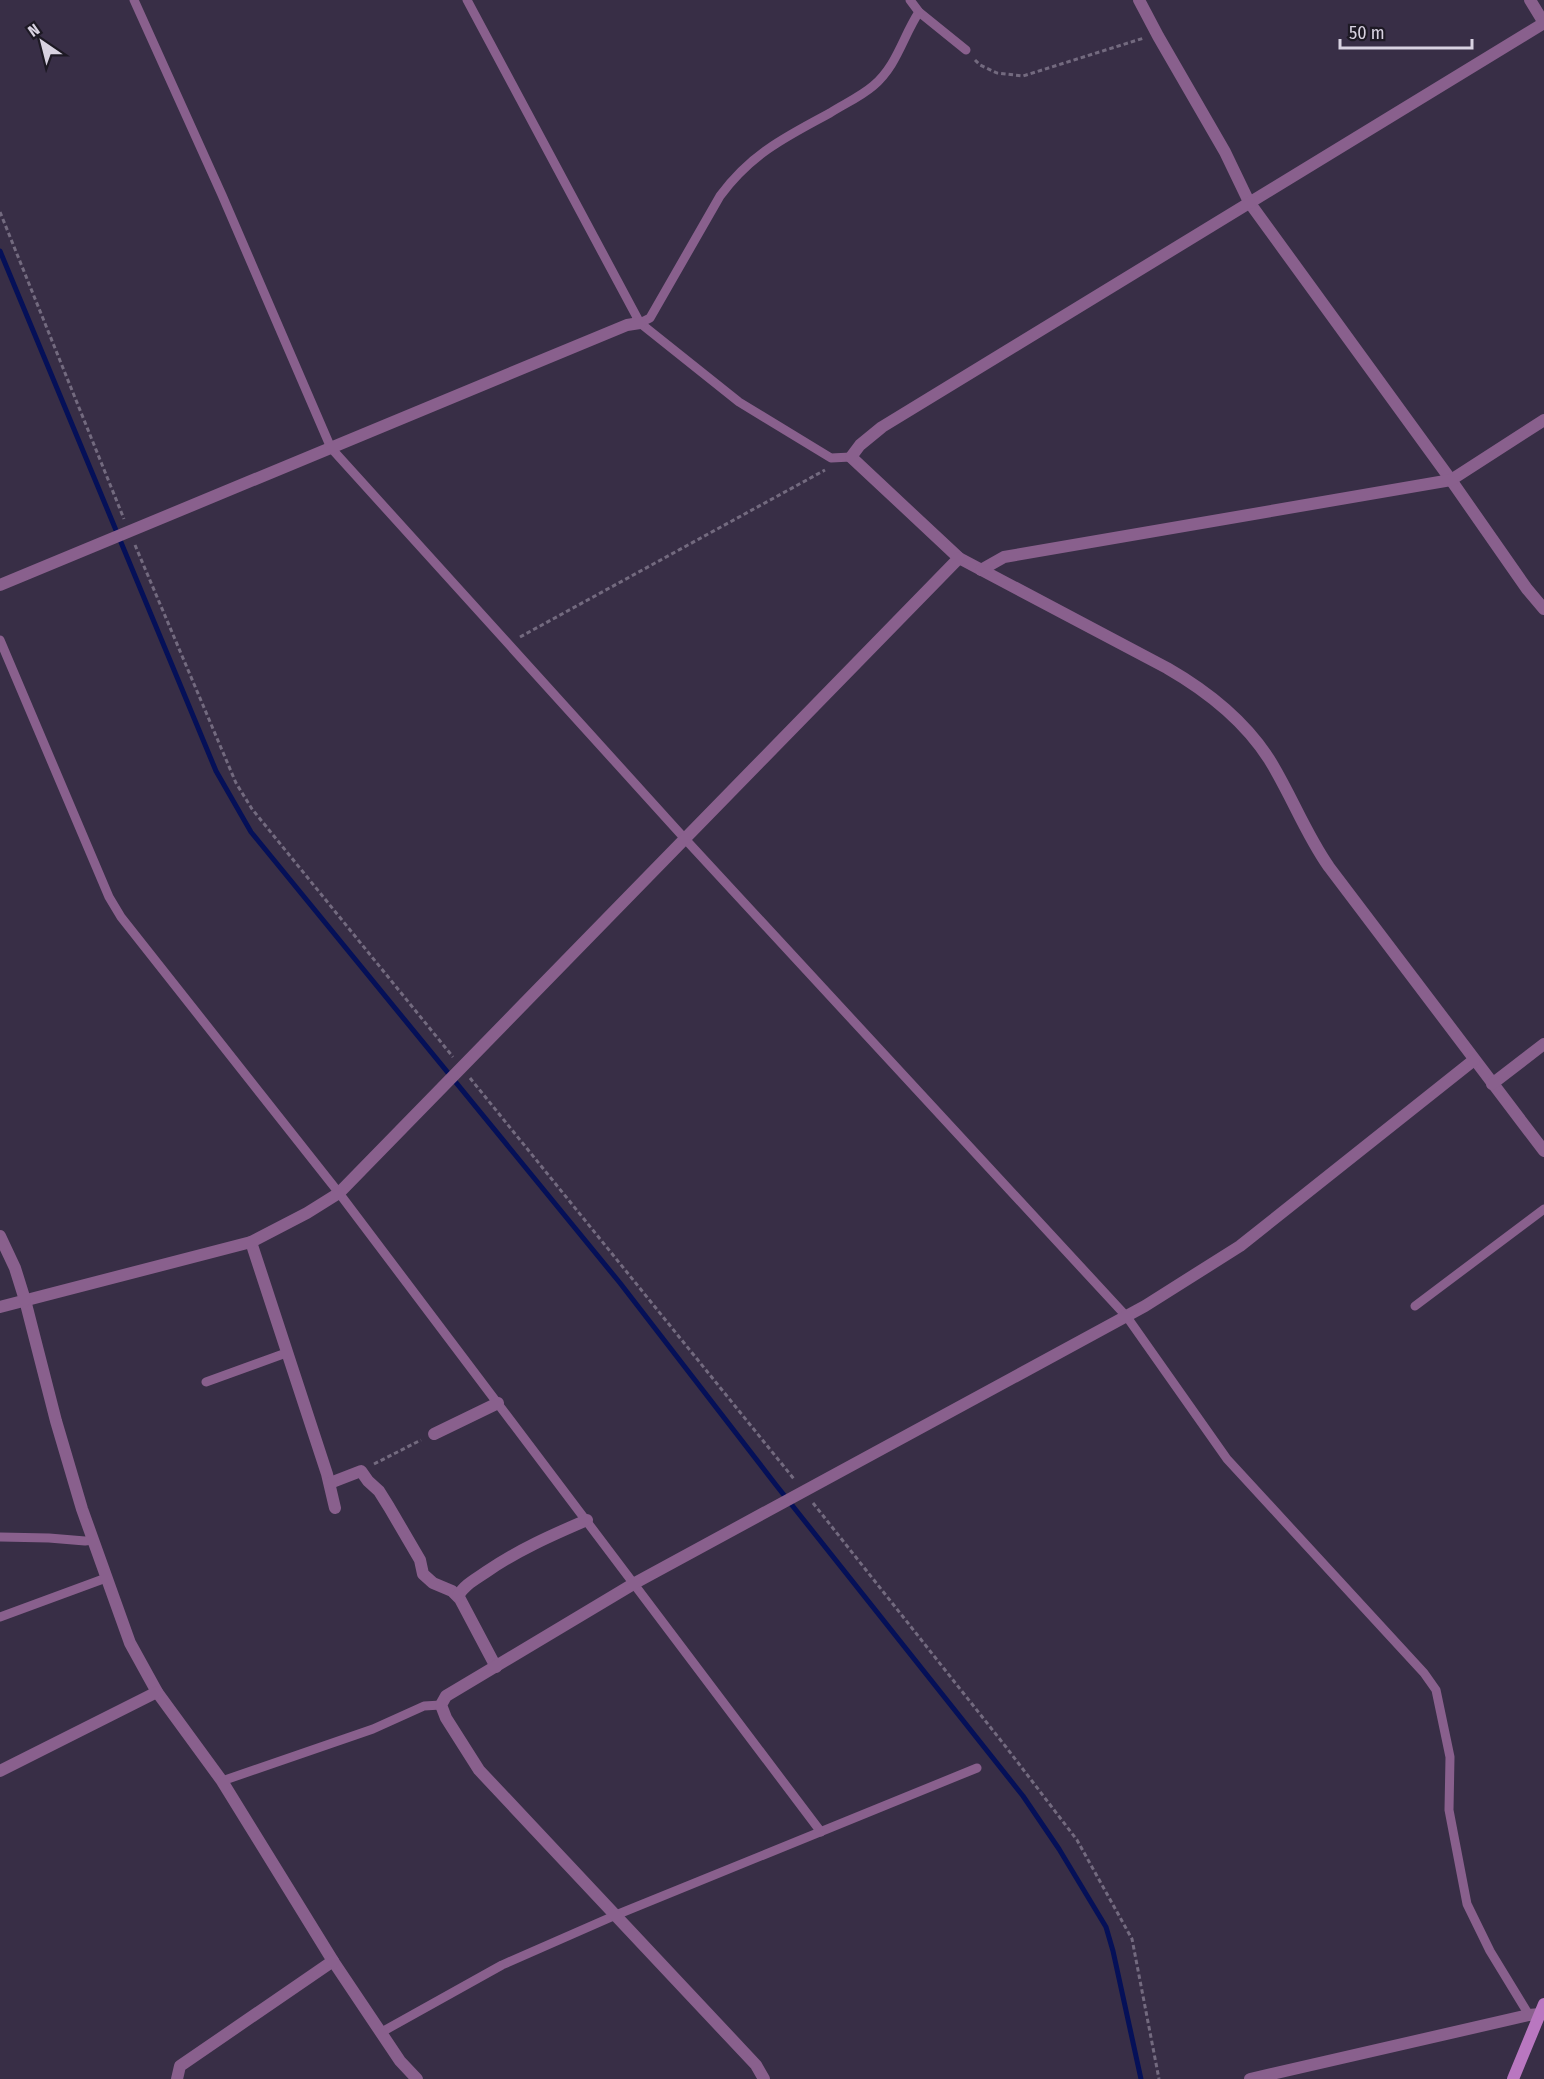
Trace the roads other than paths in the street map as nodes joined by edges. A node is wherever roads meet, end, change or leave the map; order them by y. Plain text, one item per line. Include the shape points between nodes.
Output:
1 (134, 0) edge
2 (467, 0) edge
3 (910, 0) edge
4 (1139, 0) edge
5 (1530, 0) edge
6 (919, 12) junction
7 (1544, 23) edge
8 (966, 50) road end
9 (1249, 202) junction
10 (640, 323) junction
11 (1544, 420) edge
12 (331, 448) junction
13 (851, 457) junction
14 (1451, 480) junction
15 (959, 558) junction
16 (981, 570) junction
17 (0, 585) edge
18 (1544, 609) edge
19 (0, 640) edge
20 (686, 840) junction
21 (1544, 1044) edge
22 (1474, 1060) junction
23 (1492, 1084) junction
24 (1544, 1151) edge
25 (339, 1193) junction
26 (1544, 1209) edge
27 (0, 1236) edge
28 (251, 1242) junction
29 (25, 1300) junction
30 (1415, 1306) dead end
31 (0, 1307) edge
32 (1127, 1317) junction
33 (286, 1353) junction
34 (206, 1382) dead end
35 (498, 1403) junction
36 (434, 1434) road end
37 (330, 1483) junction
38 (335, 1508) dead end
39 (587, 1520) junction
40 (0, 1537) edge
41 (93, 1540) junction
42 (106, 1578) junction
43 (634, 1583) junction
44 (458, 1596) junction
45 (0, 1617) edge
46 (496, 1667) junction
47 (157, 1692) junction
48 (441, 1705) junction
49 (976, 1768) dead end
50 (0, 1771) edge
51 (222, 1781) junction
52 (821, 1832) junction
53 (616, 1915) junction
54 (333, 1961) junction
55 (1537, 2011) edge
56 (380, 2032) junction
57 (177, 2079) edge
58 (417, 2079) edge
59 (764, 2079) edge
60 (1250, 2079) edge
61 (1513, 2079) edge

1 - 12 lane
2 - 10 lane
3 - 6 lane
4 - 9 street
5 - 7 street
6 - 8 lane
6 - 10 lane via 898,55 874,86 773,144 734,177 650,318
7 - 9 street
9 - 13 street via 882,428
9 - 14 street
10 - 12 street via 627,325
10 - 13 lane via 739,402 831,458
11 - 14 street
12 - 17 street
12 - 20 lane
13 - 15 street
14 - 16 street via 1004,557
14 - 18 street
15 - 16 street
15 - 20 street
16 - 22 street via 1167,668 1226,708 1268,758 1312,843
19 - 25 lane via 121,917
20 - 25 street
20 - 32 lane
21 - 23 street
22 - 23 street
22 - 32 street via 1240,1246
23 - 24 street
25 - 28 street
25 - 35 lane
26 - 30 lane
27 - 29 street
28 - 29 street
28 - 33 street
29 - 31 street
29 - 41 street
32 - 43 street
32 - 55 lane via 1227,1459 1389,1633 1436,1690 1450,1757 1449,1810 1467,1904 1490,1951
33 - 34 lane
33 - 37 street
35 - 36 street
35 - 39 lane
37 - 38 street
37 - 44 street via 362,1471 380,1491 420,1560 423,1574
39 - 43 lane
39 - 44 street via 504,1559
40 - 41 lane
41 - 42 street
42 - 45 lane
42 - 47 street via 130,1643
43 - 46 street
43 - 52 lane
44 - 46 street
46 - 48 street via 446,1696
47 - 50 street
47 - 51 street
48 - 51 lane via 424,1706 373,1729
48 - 53 street via 479,1770
49 - 52 lane
51 - 54 street
52 - 53 lane
53 - 56 lane via 502,1965
53 - 59 street via 756,2065
54 - 56 street
54 - 57 street via 180,2066
55 - 60 street
55 - 61 main road
56 - 58 street

